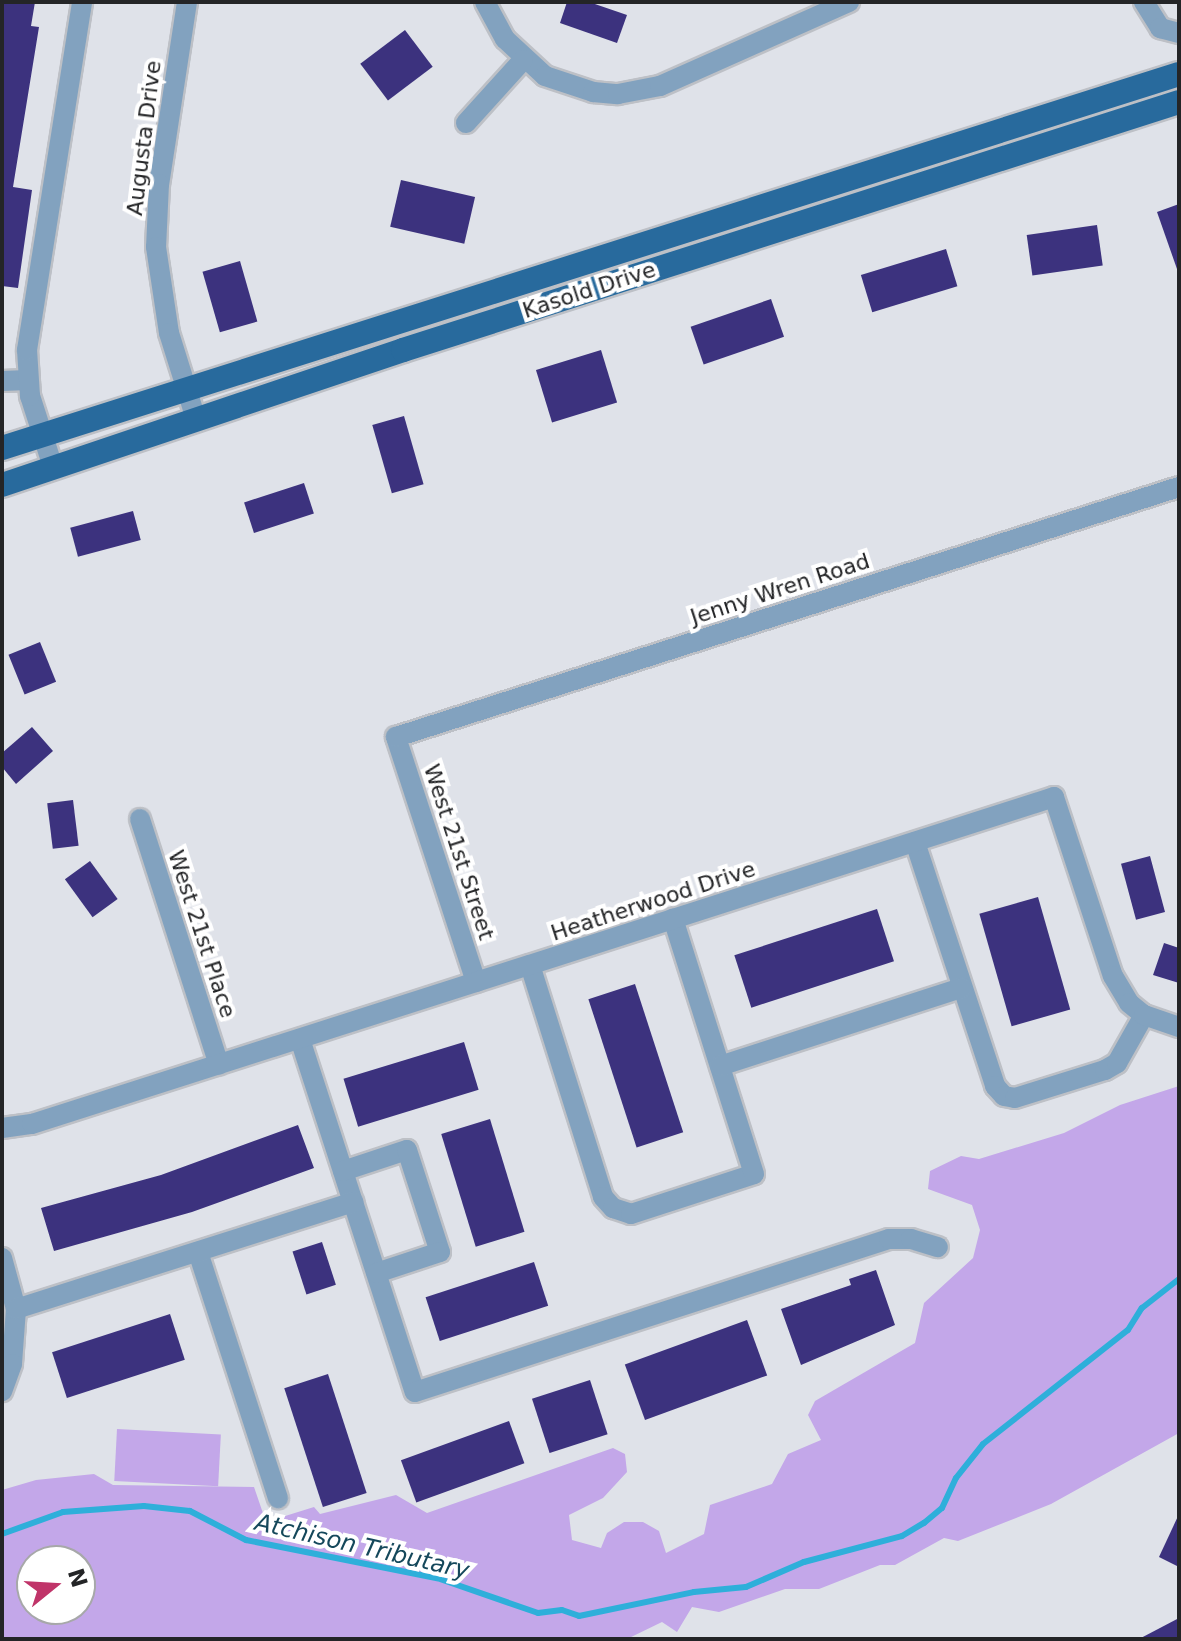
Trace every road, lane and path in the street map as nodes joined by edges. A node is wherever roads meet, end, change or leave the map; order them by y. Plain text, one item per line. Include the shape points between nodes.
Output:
1 (82, 2) edge
2 (187, 2) edge
3 (485, 2) edge
4 (849, 2) edge
5 (1144, 2) edge
6 (1174, 32) edge
7 (523, 60) junction
8 (1179, 74) edge
9 (1179, 102) edge
10 (466, 123) dead end
11 (28, 380) junction
12 (2, 381) edge
13 (186, 390) junction
14 (196, 419) junction
15 (43, 435) junction
16 (2, 448) edge
17 (53, 467) junction
18 (2, 485) edge
19 (1179, 487) edge
20 (396, 737) joint
21 (140, 819) dead end
22 (915, 842) junction
23 (673, 919) junction
24 (530, 965) junction
25 (476, 982) junction
26 (962, 988) junction
27 (1144, 1015) junction
28 (1179, 1027) edge
29 (300, 1039) junction
30 (219, 1065) junction
31 (720, 1066) junction
32 (2, 1128) edge
33 (343, 1171) junction
34 (353, 1202) junction
35 (938, 1247) dead end
36 (198, 1252) junction
37 (2, 1258) edge
38 (376, 1273) junction
39 (16, 1309) junction
40 (2, 1391) edge
41 (278, 1498) dead end

1 - 11 street via 27,350
2 - 13 street, Augusta Drive via 159,184 156,247 169,333
3 - 7 street
4 - 7 street via 637,92 593,92 564,84
5 - 6 street via 1160,28
7 - 10 street
8 - 13 main road, Kasold Drive
9 - 14 main road, Kasold Drive
11 - 12 street
11 - 15 street
13 - 14 street, Augusta Drive
13 - 15 main road, Kasold Drive
14 - 17 main road, Kasold Drive
15 - 16 main road, Kasold Drive
15 - 17 street
17 - 18 main road, Kasold Drive
19 - 20 street, Jenny Wren Road
20 - 25 street, West 21st Street
21 - 30 street, West 21st Place
22 - 23 street, Heatherwood Drive
22 - 26 street
22 - 27 street, Heatherwood Drive via 1054,797 1113,976
23 - 24 street, Heatherwood Drive
23 - 31 street
24 - 25 street, Heatherwood Drive
24 - 31 street via 603,1197 613,1208 631,1214 754,1174
25 - 29 street, Heatherwood Drive
26 - 27 street via 995,1086 1015,1098 1117,1063
26 - 31 street
27 - 28 street
29 - 30 street, Heatherwood Drive
29 - 33 street
30 - 32 street, Heatherwood Drive via 32,1124
33 - 34 street
33 - 38 street via 407,1150 431,1223 440,1252
34 - 36 street
34 - 38 street
35 - 38 street via 889,1239 415,1392
36 - 39 street
36 - 41 street
37 - 39 street
39 - 40 street via 12,1364

